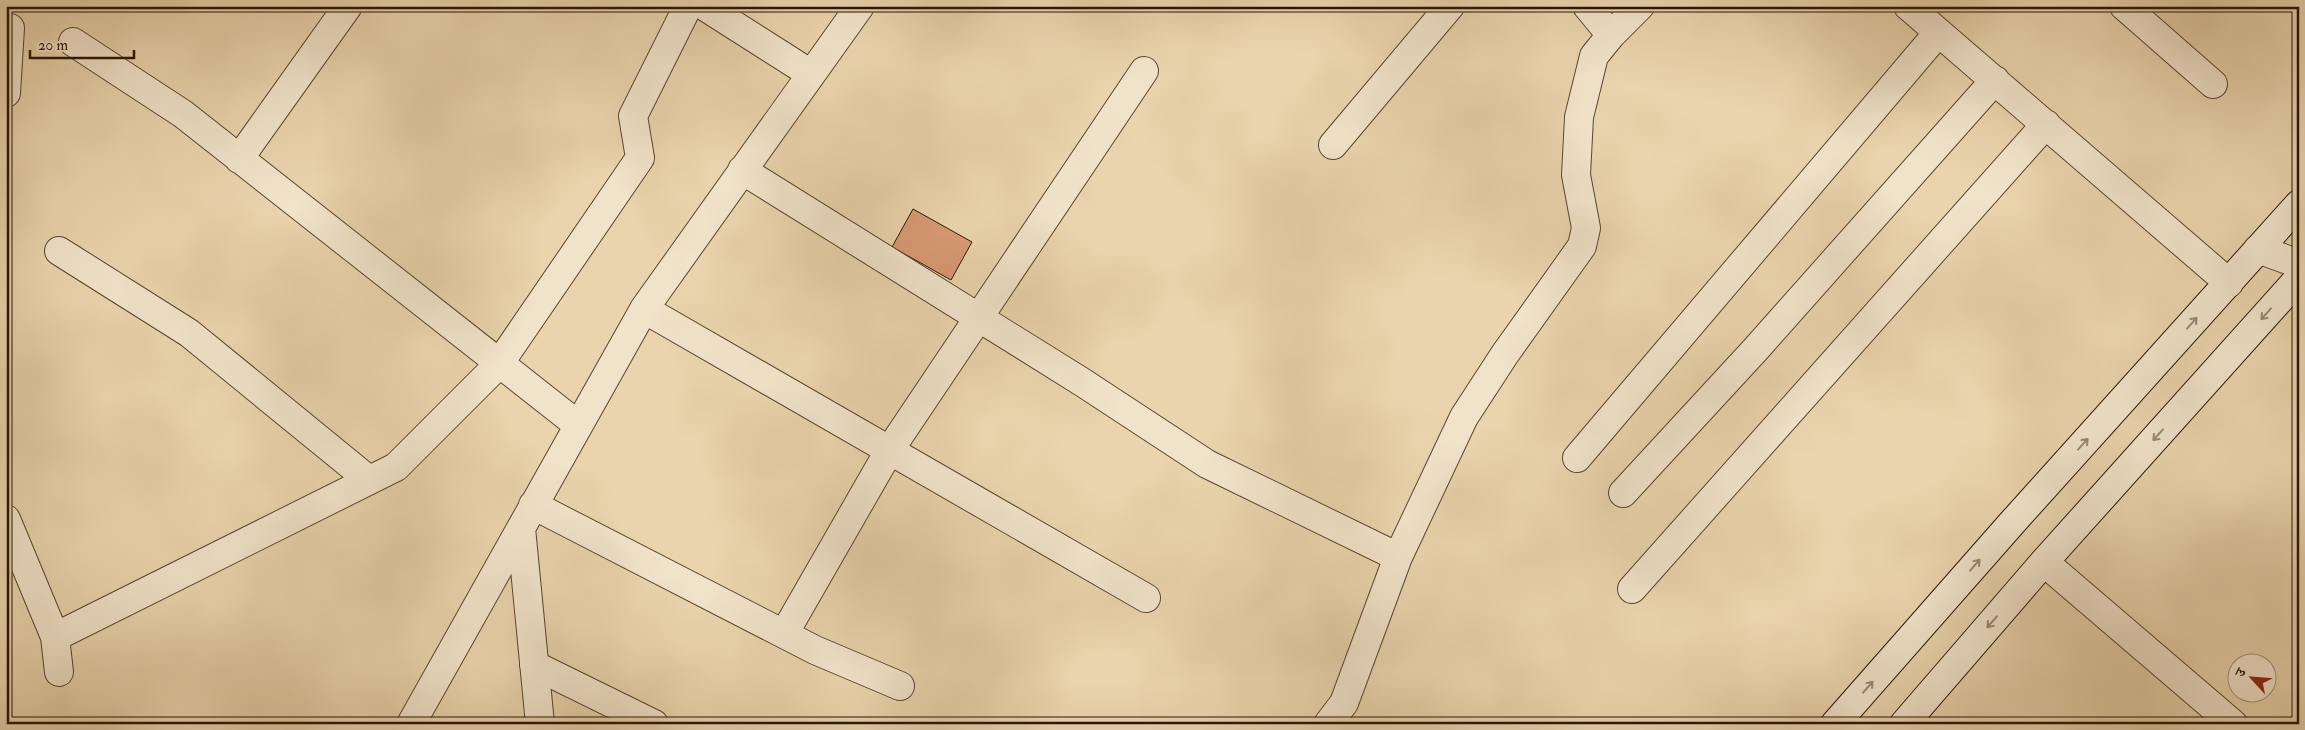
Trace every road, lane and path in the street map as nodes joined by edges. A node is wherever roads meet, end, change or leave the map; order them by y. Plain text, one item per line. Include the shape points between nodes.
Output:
1 (348, 6) edge
2 (688, 6) edge
3 (704, 6) edge
4 (860, 6) edge
5 (1450, 6) edge
6 (1587, 6) edge
7 (1640, 6) edge
8 (1908, 6) edge
9 (2124, 6) edge
10 (7, 26) edge
11 (1938, 33) junction
12 (1610, 35) junction
13 (73, 42) dead end
14 (1144, 71) dead end
15 (811, 74) junction
16 (1995, 80) junction
17 (2212, 84) dead end
18 (6, 93) edge
19 (2046, 124) junction
20 (1333, 145) dead end
21 (239, 158) junction
22 (742, 170) junction
23 (2299, 204) edge
24 (2258, 249) junction
25 (59, 251) dead end
26 (2299, 264) edge
27 (2299, 278) edge
28 (2229, 283) junction
29 (644, 310) junction
30 (978, 317) junction
31 (500, 364) junction
32 (578, 426) junction
33 (890, 451) junction
34 (1577, 458) dead end
35 (369, 480) junction
36 (1623, 494) dead end
37 (527, 516) junction
38 (6, 519) edge
39 (1398, 557) junction
40 (2044, 562) junction
41 (1632, 588) dead end
42 (1146, 598) dead end
43 (784, 634) junction
44 (55, 637) junction
45 (534, 665) junction
46 (59, 672) dead end
47 (900, 686) dead end
48 (411, 724) edge
49 (540, 724) edge
50 (654, 724) edge
51 (1328, 724) edge
52 (1835, 724) edge
53 (1904, 724) edge
54 (2233, 724) edge

1 - 21 street
2 - 31 street via 633,116 640,158
3 - 15 street
4 - 15 street
5 - 20 street
6 - 12 street
7 - 12 street
8 - 11 street
9 - 17 street
10 - 18 street
11 - 16 street
11 - 34 street
12 - 39 street via 1594,56 1579,117 1576,175 1586,228 1582,246 1464,417
13 - 21 street via 183,114
14 - 30 street
15 - 22 street
16 - 19 street
16 - 36 street
19 - 28 street
19 - 41 street
21 - 31 street
22 - 29 street
22 - 30 street
23 - 24 street
24 - 26 street
24 - 28 street
25 - 35 street via 189,333
27 -> 40 street
52 -> 28 street via 2010,524
29 - 32 street
29 - 33 street
30 - 33 street
30 - 39 street via 1207,464
31 - 32 street
31 - 35 street via 396,467
32 - 37 street
33 - 42 street
33 - 43 street
35 - 44 street
37 - 43 street
37 - 45 street
37 - 48 street
38 - 44 street
39 - 51 street via 1344,703
40 -> 53 street
40 - 54 street
43 - 47 street
44 - 46 street
45 - 49 street
45 - 50 street

